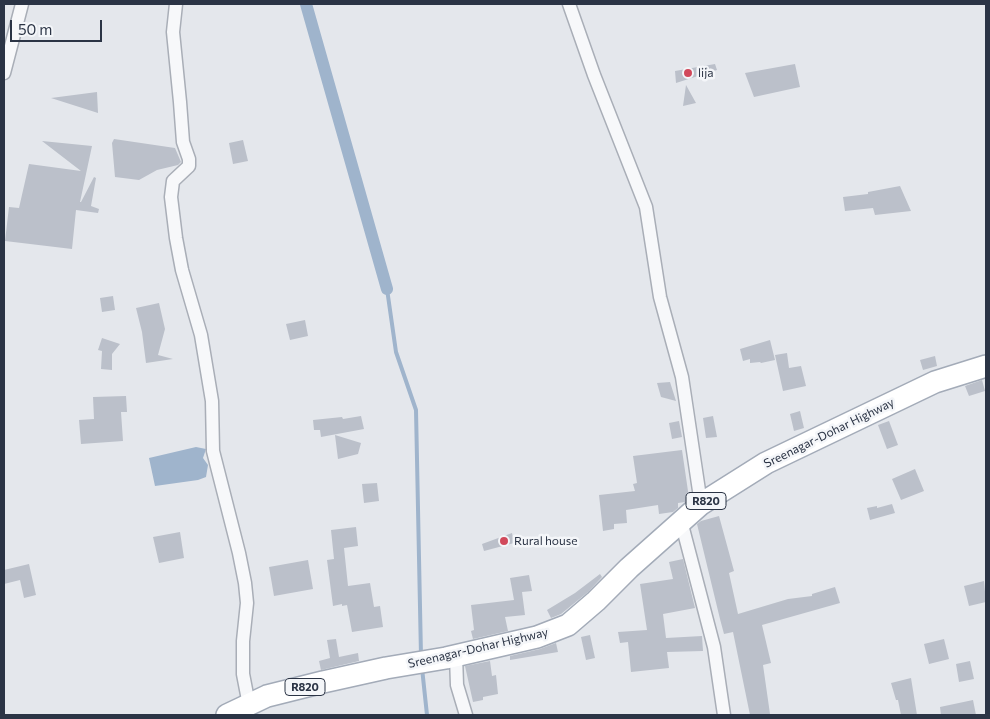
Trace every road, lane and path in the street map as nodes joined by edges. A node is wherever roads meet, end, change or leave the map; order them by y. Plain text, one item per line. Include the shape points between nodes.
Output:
1 (22, 4) edge
2 (176, 4) edge
3 (569, 4) edge
4 (4, 73) edge
5 (986, 366) edge
6 (701, 504) junction
7 (681, 521) junction
8 (451, 657) junction
9 (249, 705) junction
10 (227, 715) edge
11 (466, 715) edge
12 (724, 715) edge

1 - 4 street
2 - 9 street via 173,32 183,142 190,158 189,166 173,182 171,197 182,270 201,335 212,401 213,452 246,583 243,674
3 - 6 street via 646,207 660,297 682,377
5 - 6 main road, Sreenagar-Dohar Highway / R820 via 934,382 845,424 766,463
6 - 7 main road, Sreenagar-Dohar Highway / R820
7 - 8 main road, Sreenagar-Dohar Highway / R820 via 568,625 537,637
7 - 12 street via 714,647
8 - 9 main road, Sreenagar-Dohar Highway / R820 via 324,682 267,696
8 - 11 street
9 - 10 main road, Sreenagar-Dohar Highway / R820

